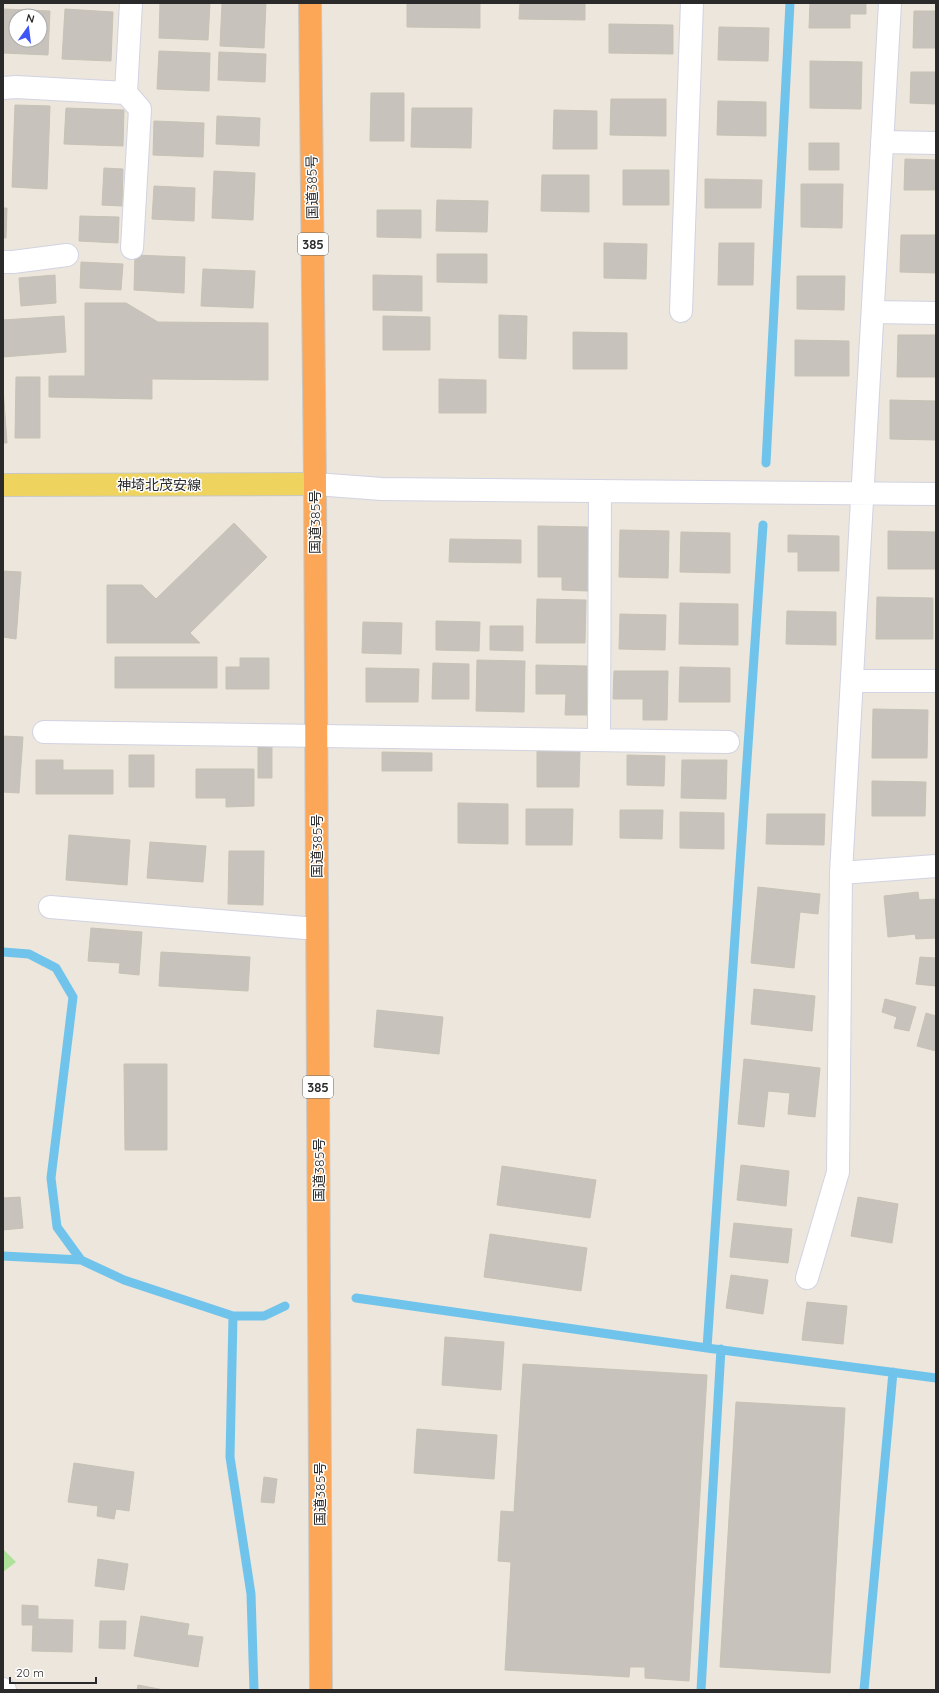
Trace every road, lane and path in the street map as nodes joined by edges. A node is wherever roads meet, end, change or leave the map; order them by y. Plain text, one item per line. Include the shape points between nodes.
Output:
1 (131, 3) edge
2 (310, 3) edge
3 (692, 3) edge
4 (890, 3) edge
5 (3, 88) edge
6 (126, 93) junction
7 (882, 142) junction
8 (936, 143) edge
9 (132, 248) dead end
10 (67, 255) dead end
11 (3, 262) edge
12 (681, 311) dead end
13 (873, 312) junction
14 (936, 313) edge
15 (315, 484) junction
16 (3, 485) edge
17 (600, 491) junction
18 (862, 493) junction
19 (936, 494) edge
20 (852, 681) junction
21 (936, 681) edge
22 (44, 732) dead end
23 (316, 735) junction
24 (599, 740) junction
25 (728, 742) dead end
26 (936, 866) edge
27 (841, 873) junction
28 (50, 907) dead end
29 (318, 930) junction
30 (807, 1278) dead end
31 (322, 1690) edge

1 - 6 street
2 - 15 highway, 国道385号 / 385
3 - 12 street
4 - 7 street
5 - 6 street
6 - 9 street via 140,109
7 - 8 street
7 - 13 street
10 - 11 street
13 - 14 street
13 - 18 street
15 - 16 main road, 神埼北茂安線
15 - 17 street via 382,489
15 - 23 highway, 国道385号 / 385
17 - 18 street
17 - 24 street
18 - 19 street
18 - 20 street
20 - 21 street
20 - 27 street
22 - 23 street
23 - 24 street
23 - 29 highway, 国道385号 / 385
24 - 25 street
26 - 27 street
27 - 30 street via 838,1172
28 - 29 street
29 - 31 highway, 国道385号 / 385

